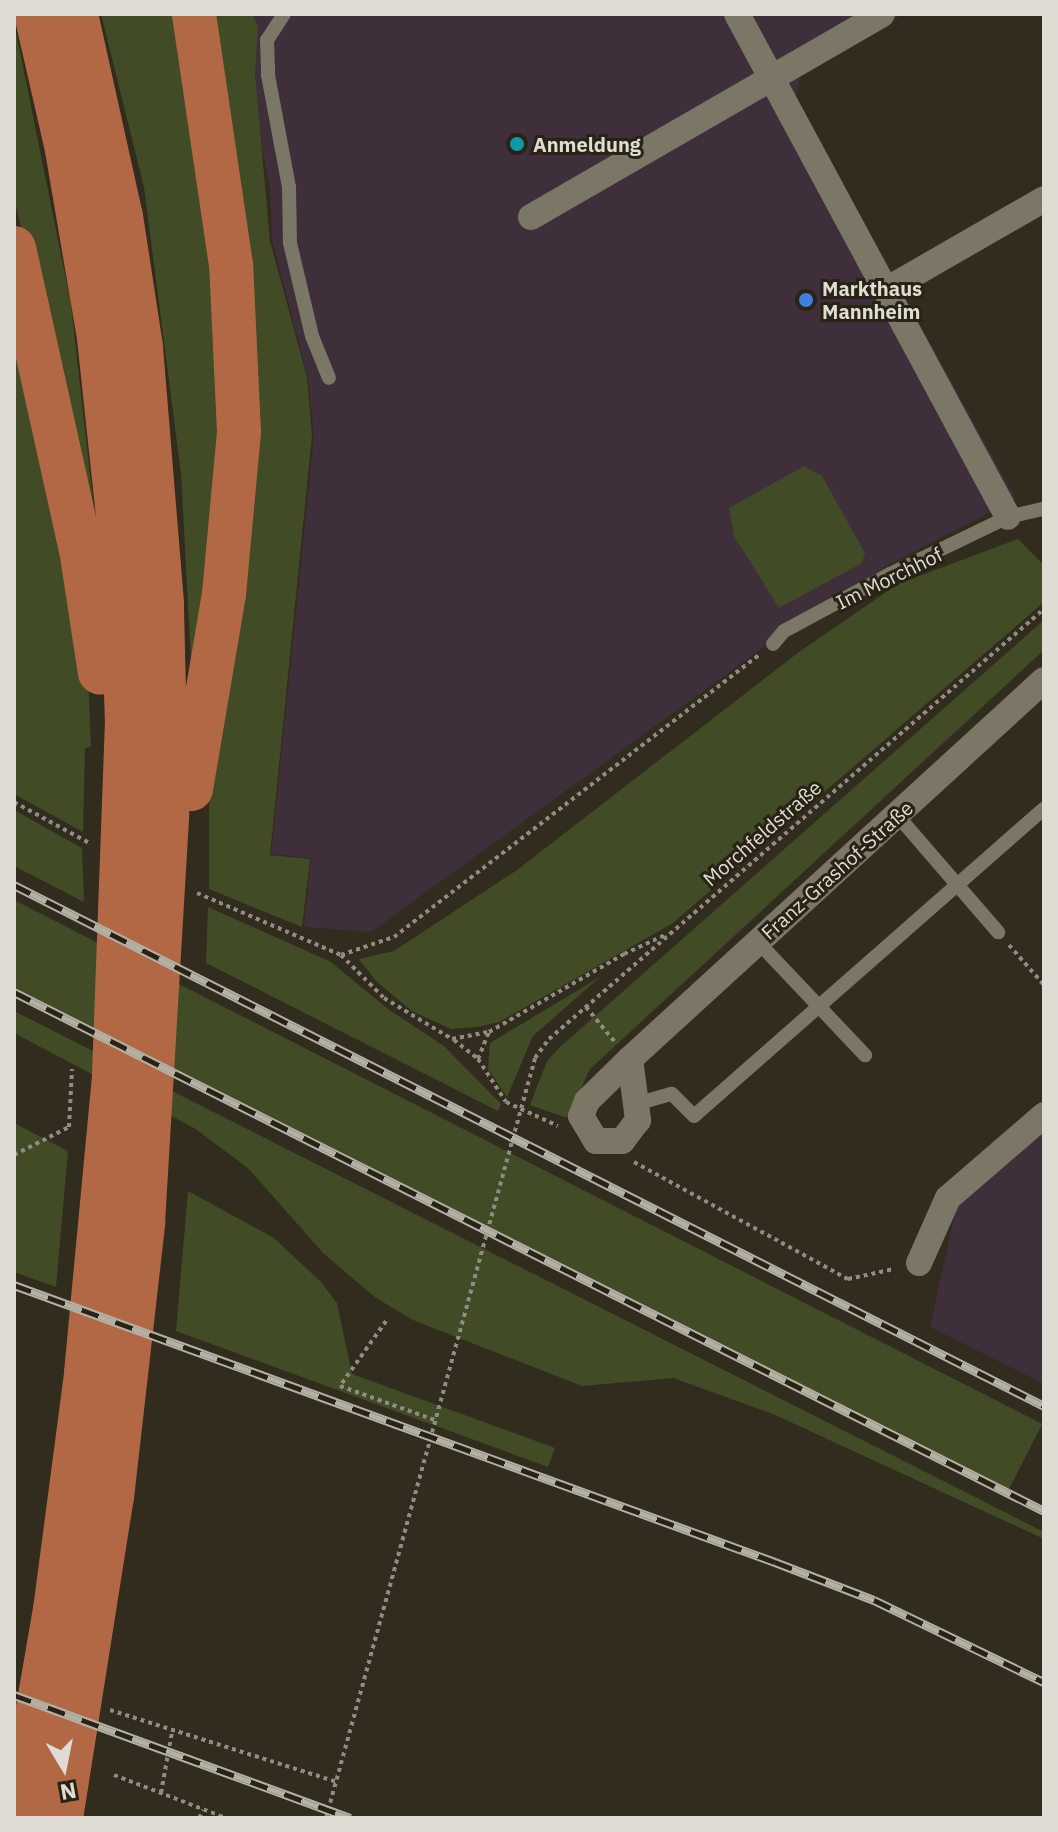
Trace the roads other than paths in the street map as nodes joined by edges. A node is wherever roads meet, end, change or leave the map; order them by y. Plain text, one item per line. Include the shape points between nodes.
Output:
1 (36, 14) edge
2 (76, 14) edge
3 (194, 14) edge
4 (284, 14) edge
5 (737, 14) edge
6 (882, 14) edge
7 (772, 75) junction
8 (1044, 199) edge
9 (531, 217) dead end
10 (14, 248) edge
11 (886, 290) junction
12 (329, 378) dead end
13 (1044, 509) edge
14 (1008, 517) junction
15 (773, 644) road end
16 (1042, 687) edge
17 (116, 790) junction
18 (1044, 809) edge
19 (897, 815) junction
20 (178, 819) junction
21 (957, 885) junction
22 (142, 888) junction
23 (998, 932) dead end
24 (758, 942) junction
25 (820, 1007) junction
26 (865, 1055) dead end
27 (630, 1059) junction
28 (636, 1104) junction
29 (1044, 1115) edge
30 (919, 1263) road end
31 (19, 1818) edge
32 (61, 1818) edge

1 - 17 highway via 86,249 110,425 126,646
2 - 20 highway via 121,217 141,347
3 - 20 highway via 231,265 239,432 234,516
4 - 12 lane via 267,40 268,75 289,187 290,243 312,336
5 - 7 street
6 - 7 street
7 - 9 street via 736,102
7 - 11 street
8 - 11 street
10 - 17 highway via 98,637
11 - 14 street
13 - 14 lane, Im Morchhof
14 - 15 lane, Im Morchhof via 797,624
16 - 19 street, Franz-Grashof-Straße
17 - 22 highway
18 - 21 lane
19 - 21 lane
19 - 24 street, Franz-Grashof-Straße
20 - 22 highway
21 - 23 lane
21 - 25 lane
22 - 31 highway via 114,1075 81,1421
22 - 32 highway via 143,1223 112,1497
24 - 25 lane
24 - 27 street, Franz-Grashof-Straße
25 - 26 lane
25 - 28 lane via 694,1116 672,1094
27 - 28 street
27 - 28 street, Franz-Grashof-Straße via 587,1101 581,1116 596,1141 622,1141 632,1132
29 - 30 street via 948,1198

